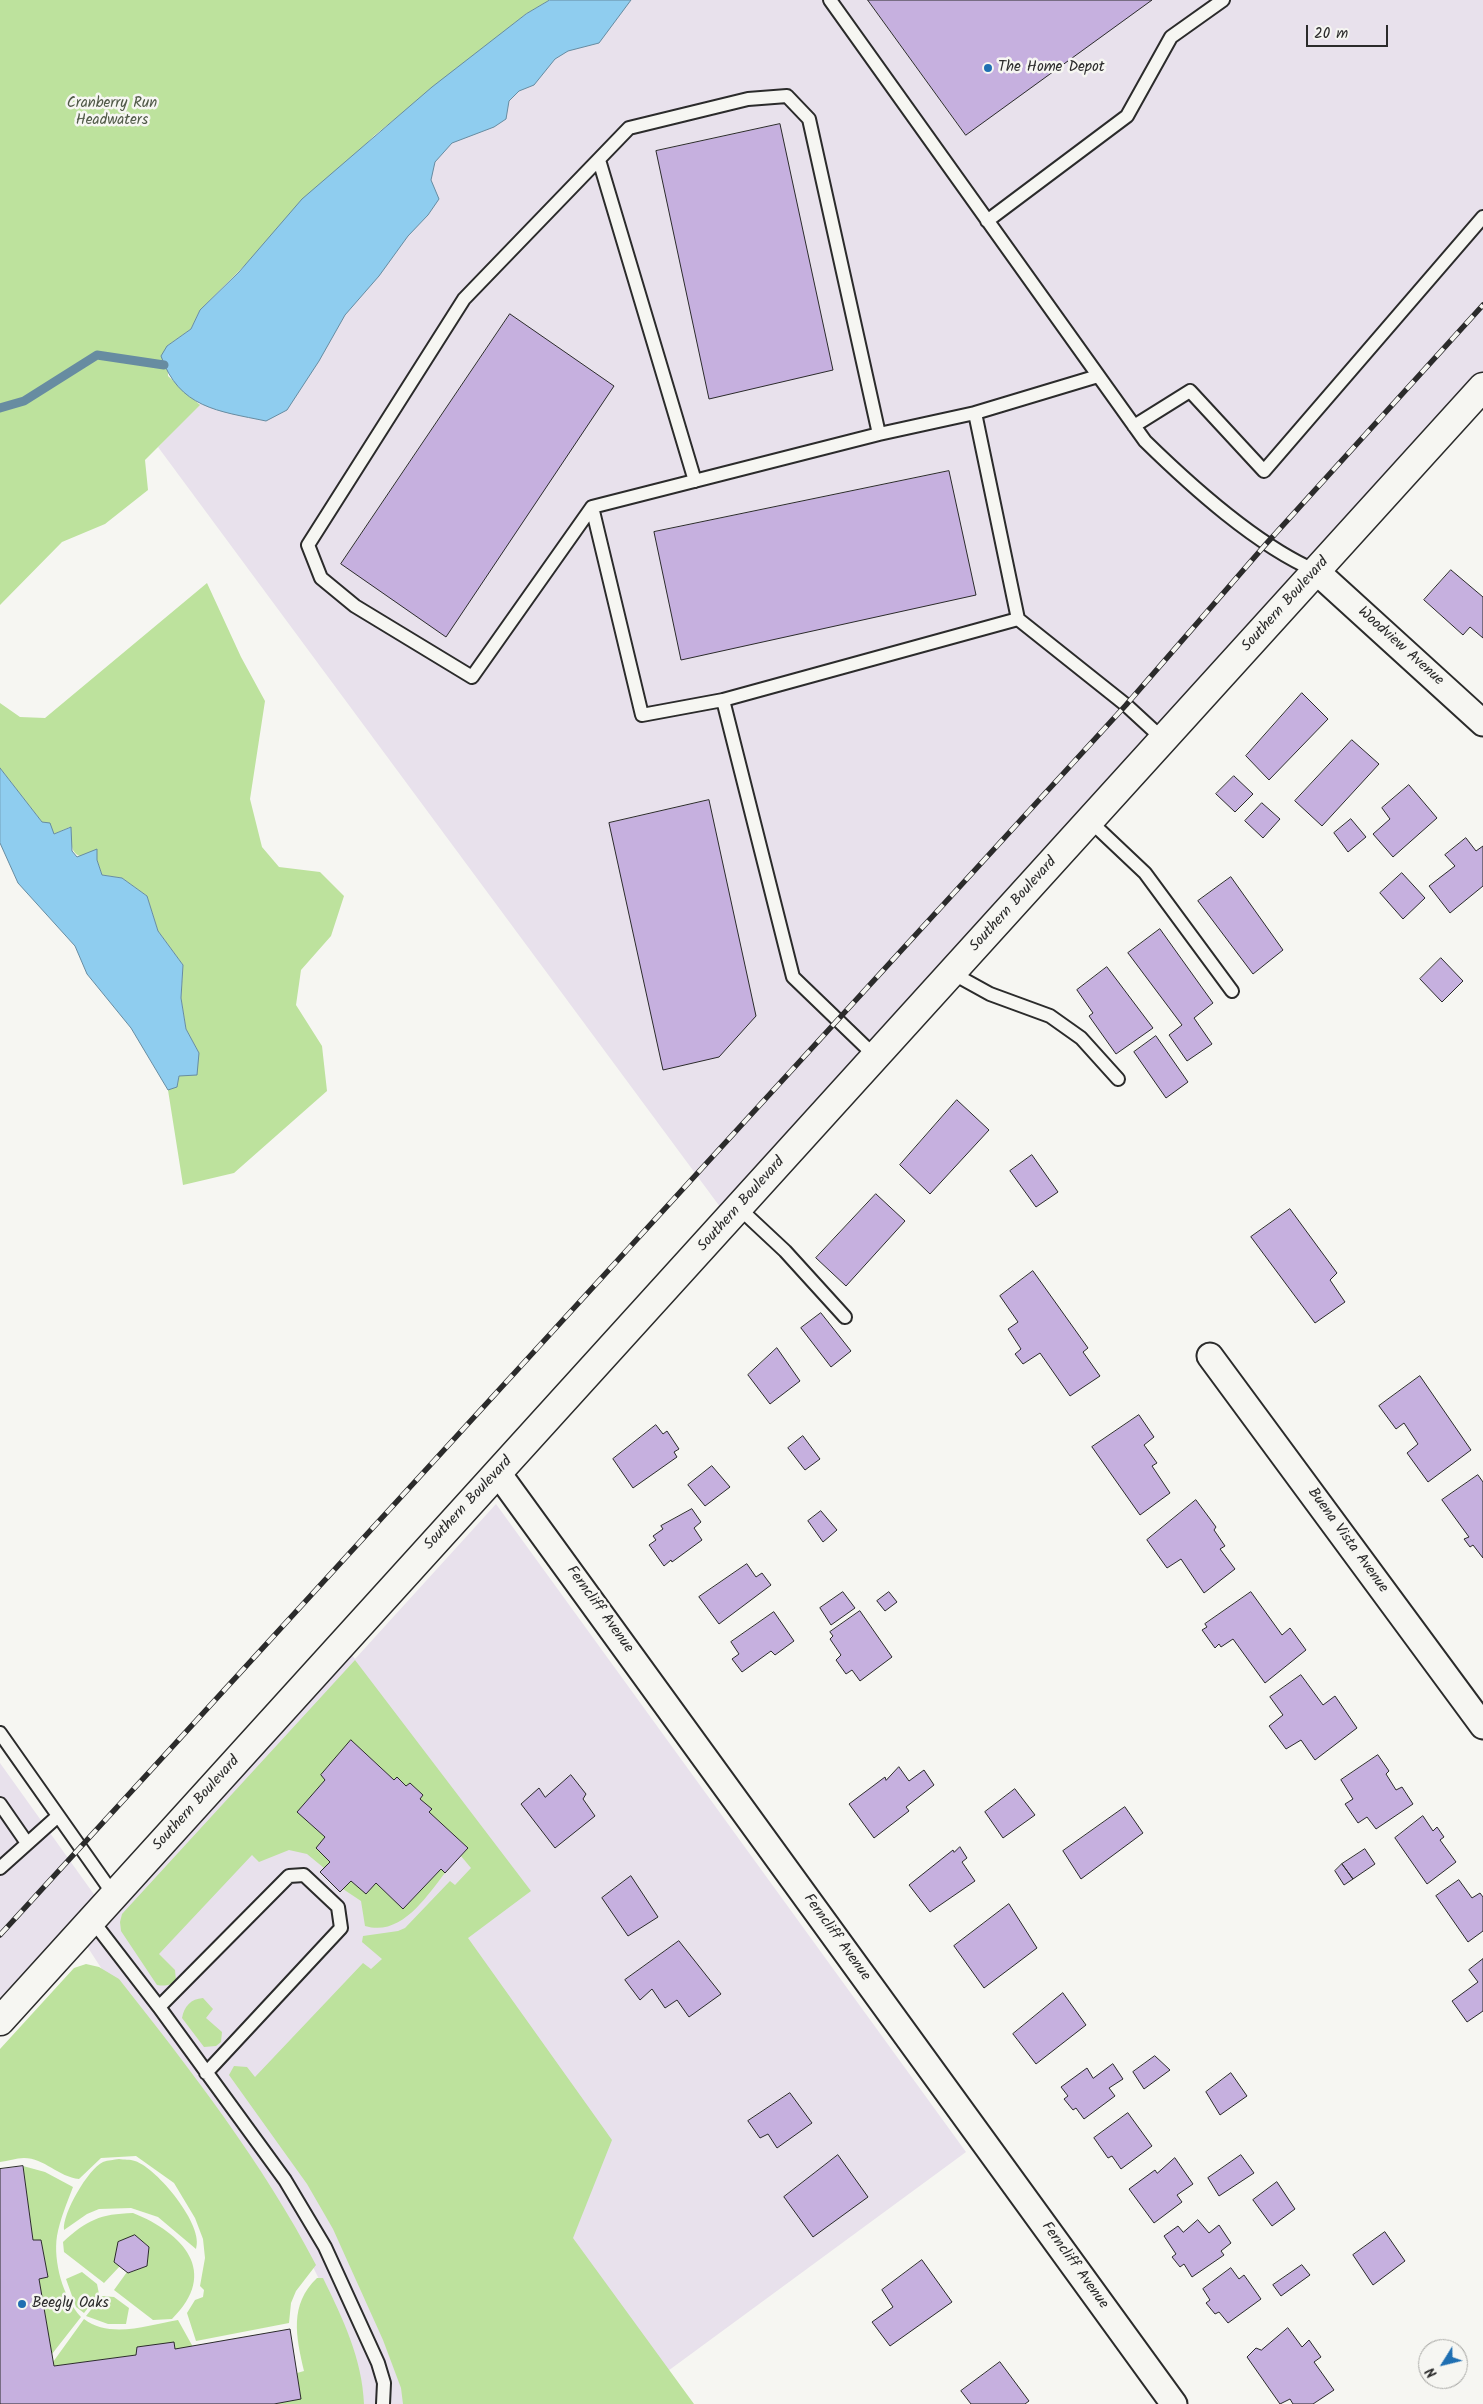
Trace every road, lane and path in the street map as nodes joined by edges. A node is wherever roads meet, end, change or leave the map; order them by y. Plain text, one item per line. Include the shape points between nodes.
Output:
1 (830, 0) edge
2 (1222, 0) edge
3 (599, 160) junction
4 (1483, 217) edge
5 (987, 221) junction
6 (1098, 376) junction
7 (1483, 387) edge
8 (976, 412) junction
9 (1134, 426) junction
10 (879, 434) junction
11 (695, 481) junction
12 (592, 508) junction
13 (1316, 571) junction
14 (1018, 619) junction
15 (723, 700) junction
16 (1483, 723) edge
17 (1164, 740) junction
18 (1090, 821) junction
19 (952, 973) junction
20 (1232, 991) dead end
21 (876, 1057) junction
22 (1118, 1079) dead end
23 (739, 1208) junction
24 (845, 1317) dead end
25 (1210, 1356) dead end
26 (498, 1473) junction
27 (1483, 1726) edge
28 (0, 1733) edge
29 (0, 1804) edge
30 (58, 1816) junction
31 (27, 1843) junction
32 (0, 1868) edge
33 (114, 1896) junction
34 (92, 1920) junction
35 (159, 2007) junction
36 (0, 2021) edge
37 (206, 2073) junction
38 (384, 2404) edge
39 (1174, 2404) edge

1 - 5 lane
2 - 5 lane via 1171,37 1127,116
3 - 10 lane via 629,128 748,99 787,96 809,120
3 - 11 lane
3 - 12 lane via 464,299 308,545 321,578 355,606 472,677
4 - 9 lane via 1264,471 1190,391
5 - 6 lane
6 - 8 lane
6 - 9 lane
7 - 13 street, Southern Boulevard
8 - 10 lane
8 - 14 lane
9 - 13 lane via 1174,470 1266,544
10 - 11 lane
11 - 12 lane
12 - 15 lane via 642,716
13 - 16 street, Woodview Avenue
13 - 17 street, Southern Boulevard
14 - 15 lane
14 - 17 lane via 1126,705
15 - 21 lane via 792,977
17 - 18 street, Southern Boulevard
18 - 19 street, Southern Boulevard
18 - 20 lane via 1145,873
19 - 21 street, Southern Boulevard
19 - 22 lane via 990,994 1050,1016 1081,1038
21 - 23 street, Southern Boulevard
23 - 24 lane via 785,1251
23 - 26 street, Southern Boulevard
25 - 27 street, Buena Vista Avenue
26 - 33 street, Southern Boulevard
26 - 39 street, Ferncliff Avenue
28 - 30 lane
29 - 31 lane
30 - 31 lane
30 - 33 lane
31 - 32 lane
33 - 34 street, Southern Boulevard
34 - 35 lane
34 - 36 street, Southern Boulevard
35 - 37 lane
35 - 37 lane via 289,1876 304,1875 338,1907 341,1928
37 - 38 lane via 285,2180 326,2247 378,2363 384,2383

